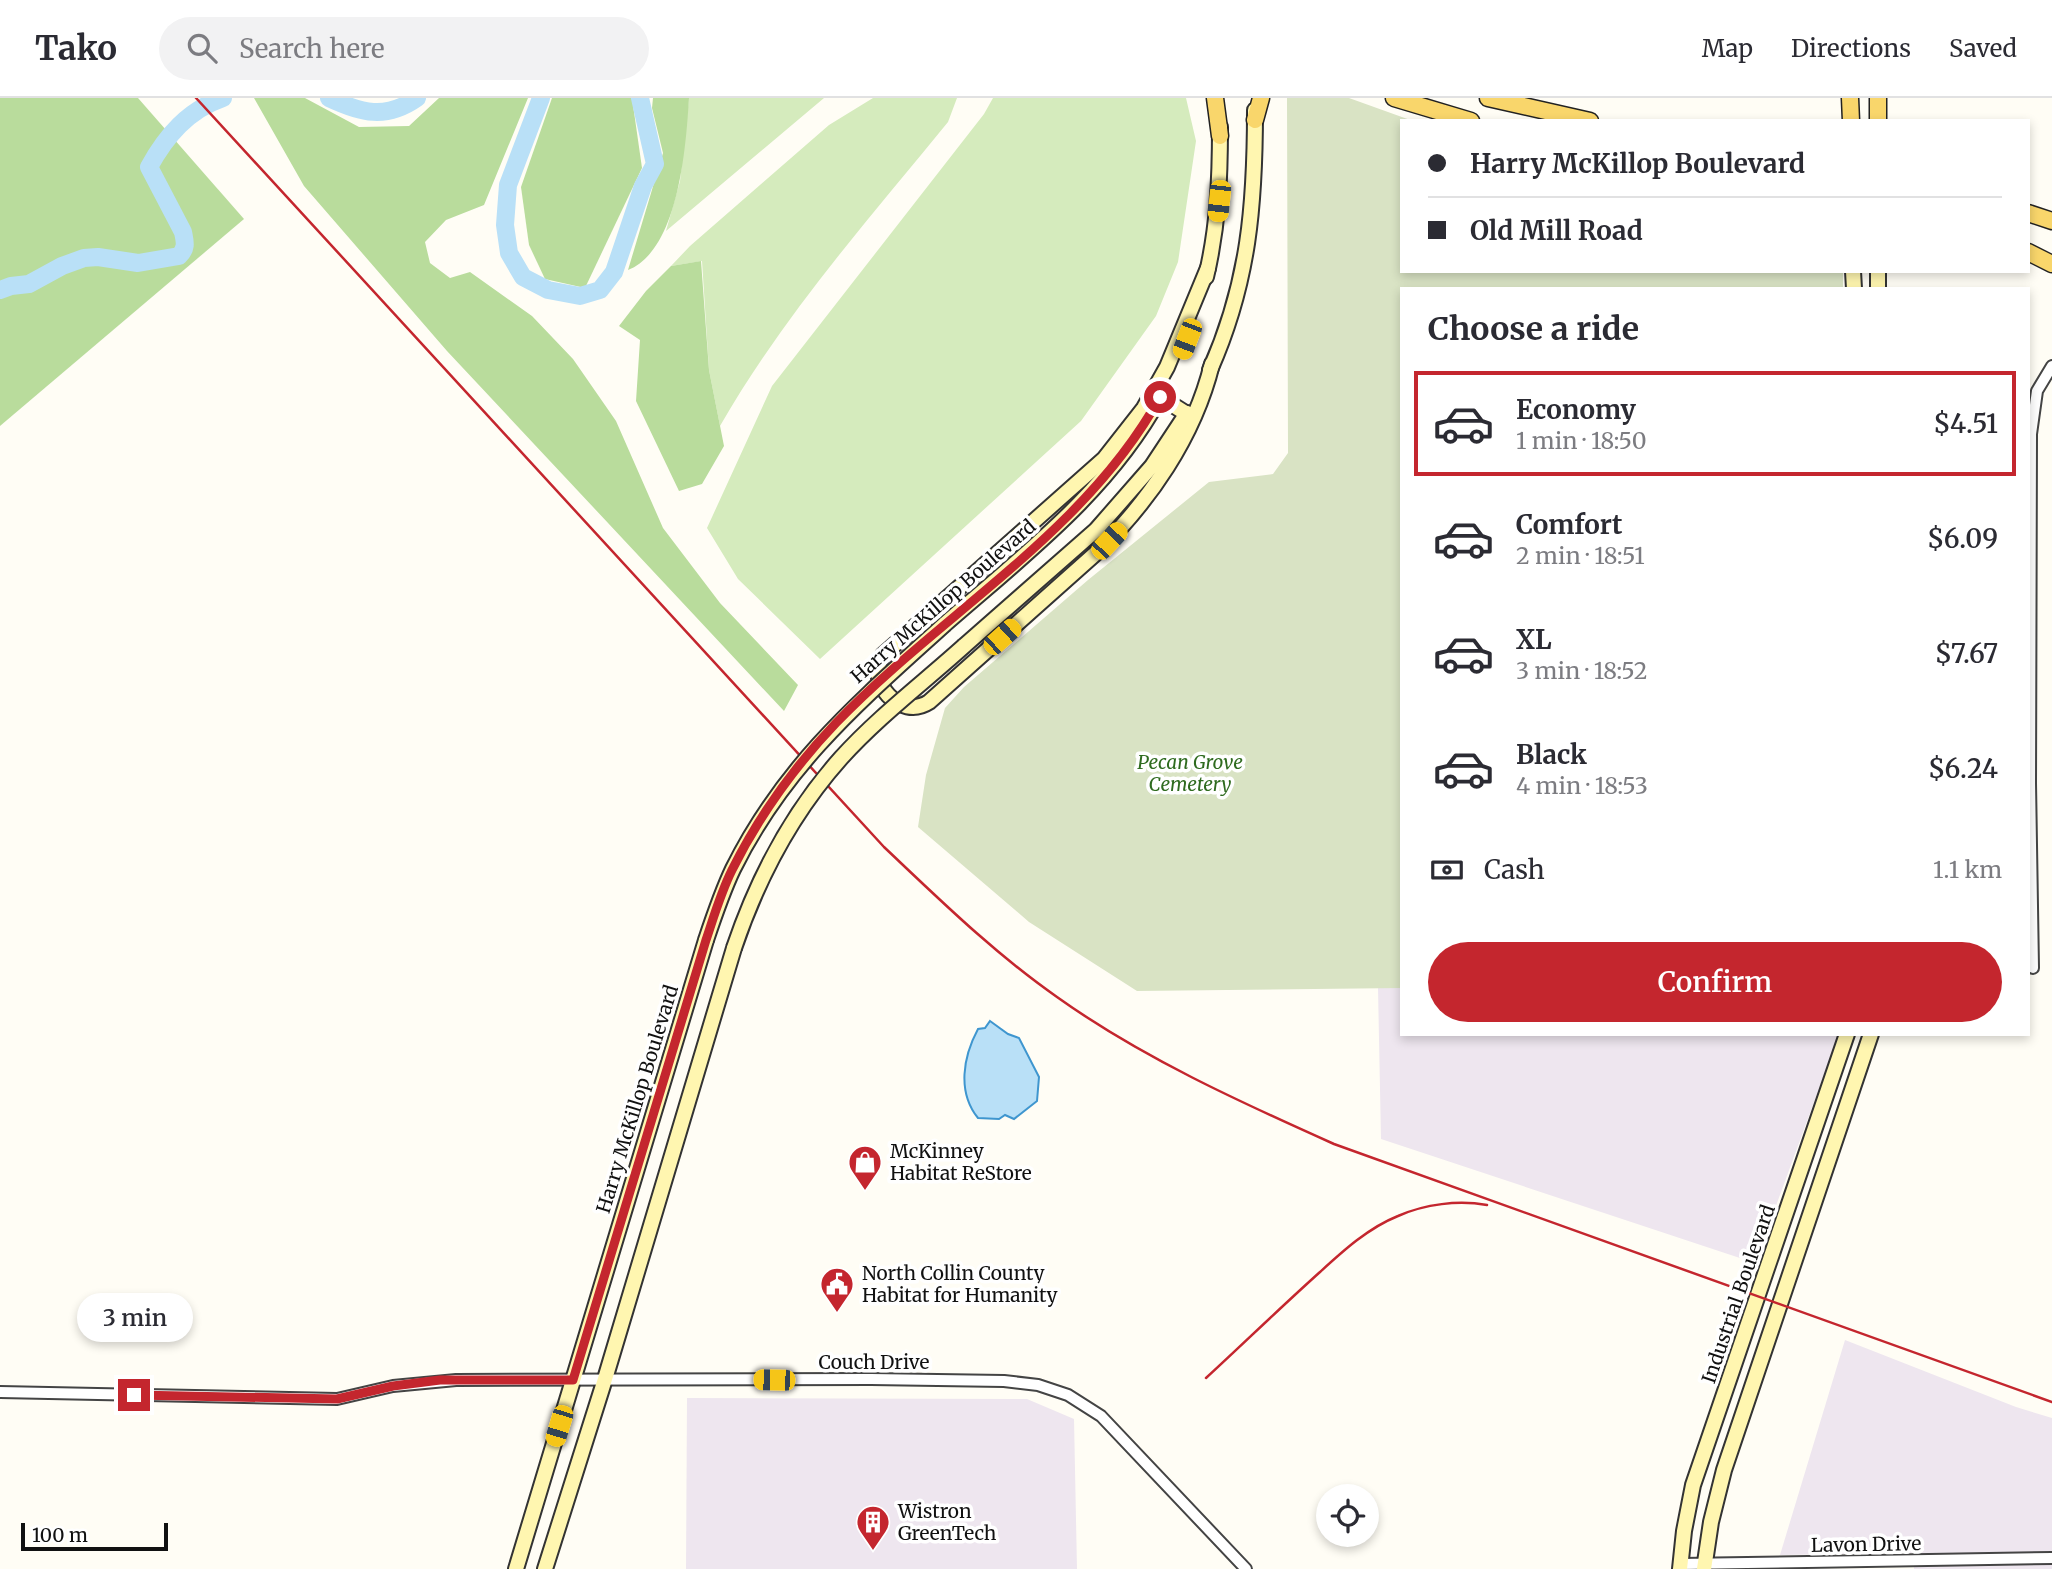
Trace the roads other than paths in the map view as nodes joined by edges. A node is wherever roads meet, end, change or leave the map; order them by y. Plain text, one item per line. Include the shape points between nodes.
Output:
1 (1215, 98) edge
2 (1221, 98) edge
3 (1255, 98) edge
4 (1261, 98) edge
5 (1394, 98) edge
6 (1488, 98) edge
7 (1850, 98) edge
8 (1878, 98) edge
9 (1464, 119) edge
10 (1581, 119) edge
11 (1850, 119) edge
12 (1878, 119) edge
13 (1255, 120) junction
14 (1220, 136) junction
15 (2030, 214) edge
16 (2052, 222) edge
17 (2030, 223) edge
18 (2052, 229) edge
19 (2030, 252) edge
20 (2030, 253) edge
21 (2052, 256) edge
22 (2052, 264) edge
23 (1208, 268) junction
24 (1212, 364) junction
25 (2052, 366) edge
26 (1160, 397) junction
27 (1187, 414) junction
28 (2033, 968) dead end
29 (1846, 1036) edge
30 (1870, 1036) edge
31 (1804, 1158) junction
32 (1828, 1162) junction
33 (1801, 1244) junction
34 (605, 1379) junction
35 (573, 1380) junction
36 (0, 1392) edge
37 (2052, 1558) edge
38 (1705, 1566) edge
39 (1842, 1566) edge
40 (1681, 1567) edge
41 (516, 1569) edge
42 (545, 1569) edge
43 (1246, 1569) edge

1 - 14 main road
2 - 14 main road, Harry McKillop Boulevard
3 - 13 main road
4 - 13 main road
5 - 9 main road
6 - 10 main road
7 - 11 main road
8 - 12 main road
13 - 24 main road via 1249,237 1234,305
14 - 23 main road, Harry McKillop Boulevard via 1219,201
15 - 16 main road
17 - 18 main road
19 - 21 main road
20 - 22 main road
23 - 24 main road via 1162,377 1104,459 883,655 877,668 880,683 898,703 912,709 929,702 1114,535 1151,491 1183,440 1205,395
23 - 26 main road, Harry McKillop Boulevard via 1187,339
24 - 27 main road
25 - 28 street via 2038,391 2031,434
26 - 27 main road
26 - 35 main road, Harry McKillop Boulevard, bridge via 1133,441 1084,502 850,709 794,772 749,838 706,940
27 - 34 main road, bridge via 1152,466 1096,530 860,739 810,796 769,861 734,948
29 - 31 main road, Industrial Boulevard
30 - 32 main road
31 - 32 main road
31 - 33 main road via 1804,1182 1791,1227
31 - 40 main road, Industrial Boulevard via 1693,1485
32 - 33 main road
33 - 38 main road via 1724,1470
34 - 35 street, Couch Drive
34 - 42 main road
34 - 43 street, Couch Drive via 986,1381 1051,1389 1101,1416
35 - 36 street, Couch Drive via 440,1380 337,1399
35 - 41 main road, Harry McKillop Boulevard
37 - 39 street, Lavon Drive
38 - 39 street, Lavon Drive
38 - 40 street, Lavon Drive

